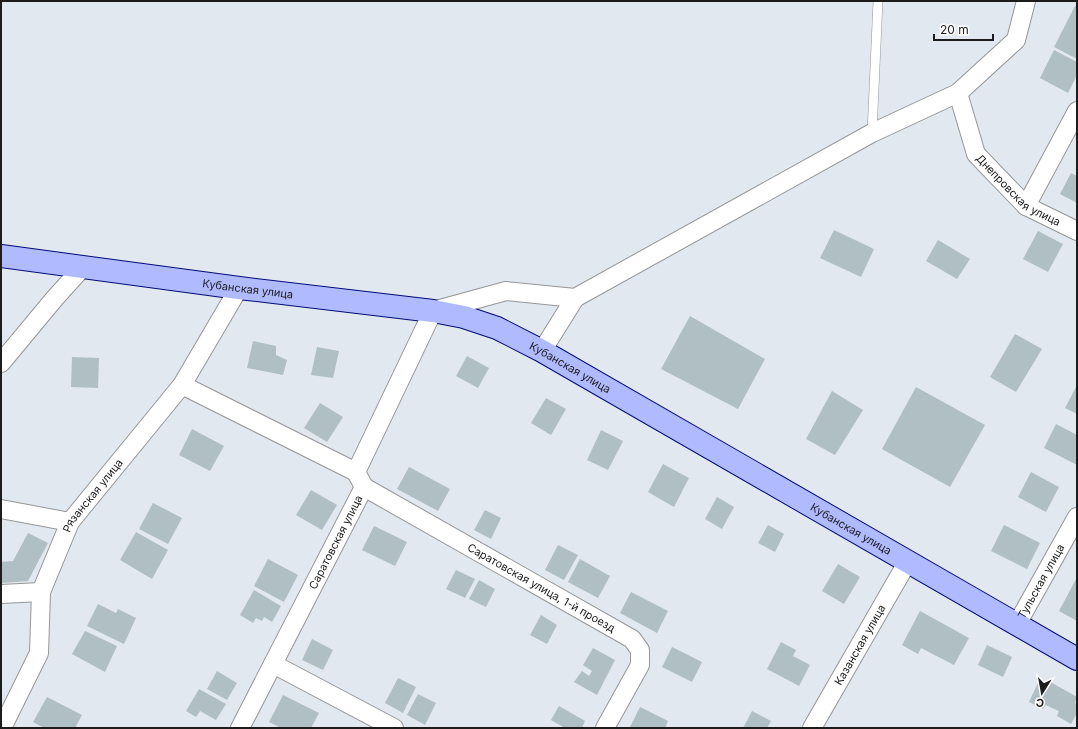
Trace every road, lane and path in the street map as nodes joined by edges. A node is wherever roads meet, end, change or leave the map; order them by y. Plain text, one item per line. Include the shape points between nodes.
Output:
1 (878, 1) edge
2 (1026, 1) edge
3 (958, 93) junction
4 (1077, 111) edge
5 (872, 133) junction
6 (1026, 206) junction
7 (1077, 231) edge
8 (1, 256) edge
9 (83, 268) junction
10 (239, 288) junction
11 (575, 298) junction
12 (433, 311) junction
13 (542, 351) junction
14 (1, 363) edge
15 (182, 385) junction
16 (360, 479) junction
17 (1, 509) edge
18 (1077, 517) edge
19 (70, 522) junction
20 (908, 561) junction
21 (40, 592) junction
22 (1, 594) edge
23 (1017, 624) junction
24 (1077, 659) edge
25 (273, 664) junction
26 (2, 728) edge
27 (240, 728) edge
28 (394, 728) edge
29 (605, 728) edge
30 (812, 728) edge

1 - 5 lane
2 - 3 street via 1016,40
3 - 5 street
3 - 6 street, Днепровская улица via 976,154
4 - 6 street
5 - 11 street
6 - 7 street, Днепровская улица
8 - 9 street, Кубанская улица
9 - 10 street, Кубанская улица
9 - 14 street
10 - 12 street, Кубанская улица
10 - 15 street, Рязанская улица
11 - 12 street via 506,291
11 - 13 street
12 - 13 street, Кубанская улица via 464,317 497,328
12 - 16 street, Саратовская улица
13 - 20 street, Кубанская улица
15 - 16 street, Саратовская улица, 1-й проезд
15 - 19 street, Рязанская улица
16 - 25 street, Саратовская улица
16 - 29 street, Саратовская улица, 1-й проезд via 632,639 640,650 640,665
17 - 19 street
18 - 23 street, Тульская улица
19 - 21 street, Рязанская улица
20 - 23 street, Кубанская улица
20 - 30 street, Казанская улица
21 - 22 street
21 - 26 street, Рязанская улица via 39,653
23 - 24 street, Кубанская улица
25 - 27 street, Саратовская улица
25 - 28 street

